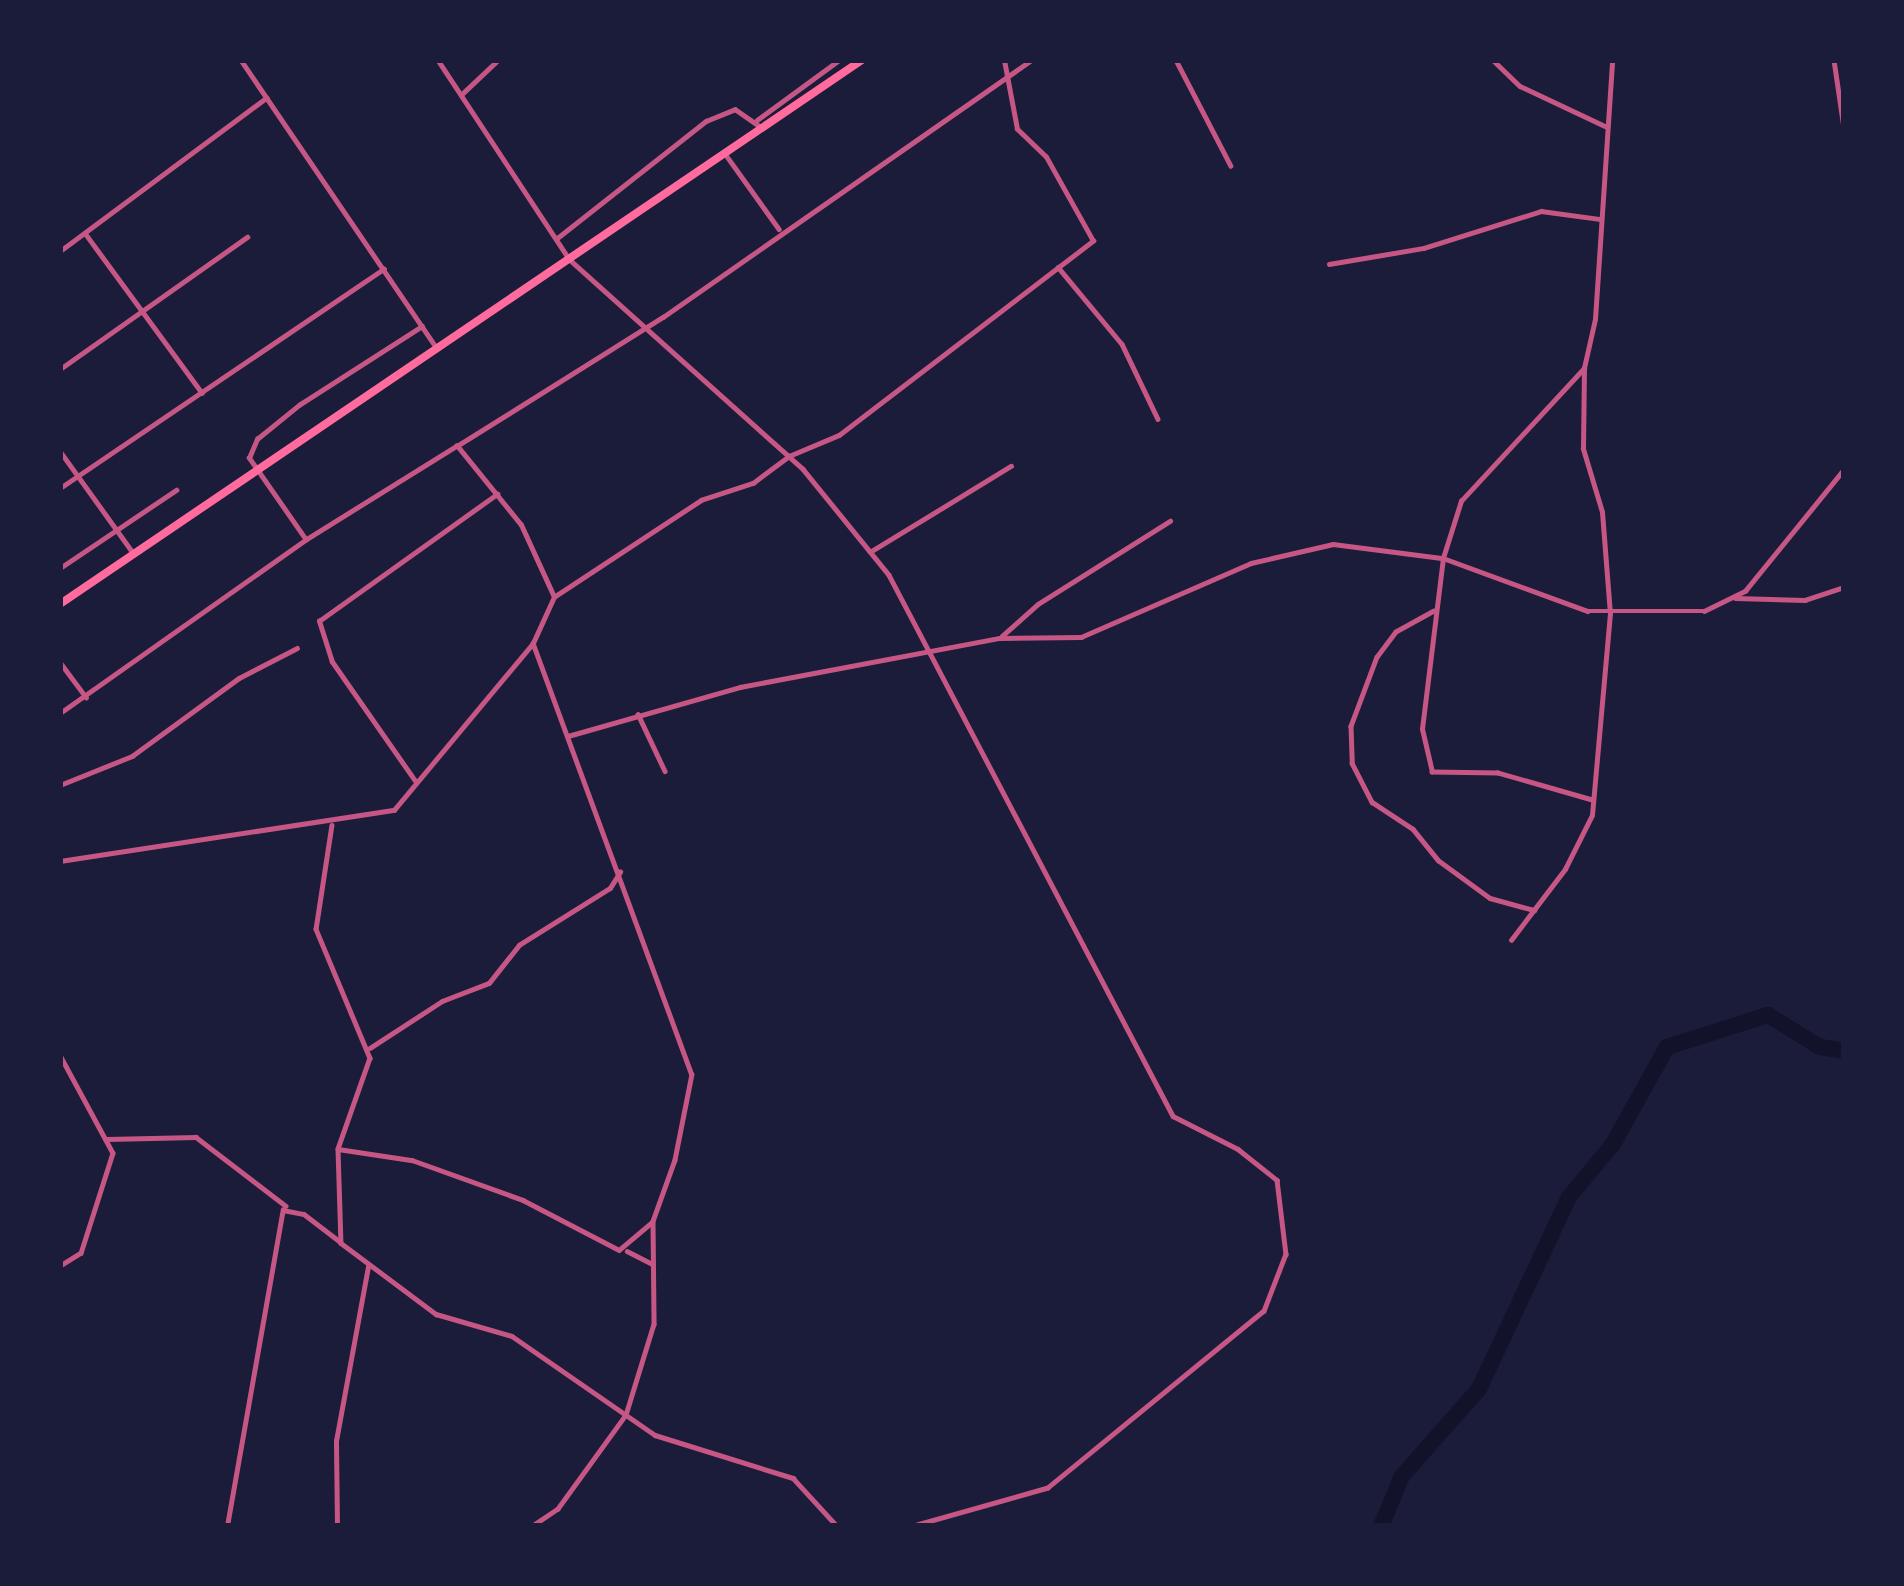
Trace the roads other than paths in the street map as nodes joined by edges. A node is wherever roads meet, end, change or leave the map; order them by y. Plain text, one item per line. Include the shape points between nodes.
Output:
1 (241, 60) edge
2 (439, 60) edge
3 (498, 60) edge
4 (839, 60) edge
5 (862, 60) edge
6 (1004, 60) edge
7 (1031, 60) edge
8 (1176, 60) edge
9 (1493, 60) edge
10 (1612, 60) edge
11 (1834, 60) edge
12 (1006, 74) junction
13 (462, 94) junction
14 (266, 98) junction
15 (759, 124) junction
16 (1604, 126) junction
17 (1844, 128) edge
18 (725, 153) junction
19 (1231, 166) dead end
20 (1600, 219) junction
21 (779, 229) junction
22 (85, 233) junction
23 (247, 237) dead end
24 (556, 239) junction
25 (60, 251) edge
26 (568, 259) junction
27 (1329, 264) dead end
28 (1058, 267) junction
29 (383, 269) junction
30 (143, 312) junction
31 (646, 324) junction
32 (422, 326) junction
33 (437, 348) junction
34 (1584, 368) junction
35 (60, 369) edge
36 (202, 394) junction
37 (1159, 419) dead end
38 (457, 446) junction
39 (60, 451) edge
40 (789, 456) junction
41 (1011, 466) dead end
42 (258, 469) junction
43 (1844, 469) edge
44 (79, 475) junction
45 (60, 488) edge
46 (176, 490) dead end
47 (497, 494) junction
48 (1170, 521) dead end
49 (115, 533) junction
50 (306, 540) junction
51 (870, 552) junction
52 (134, 554) junction
53 (1443, 557) junction
54 (60, 568) edge
55 (1844, 587) edge
56 (554, 597) junction
57 (1736, 598) junction
58 (60, 604) edge
59 (1434, 611) junction
60 (1610, 614) junction
61 (999, 638) junction
62 (533, 643) junction
63 (297, 648) dead end
64 (934, 650) junction
65 (60, 662) edge
66 (86, 697) junction
67 (60, 713) edge
68 (638, 714) junction
69 (568, 736) junction
70 (665, 772) dead end
71 (416, 783) junction
72 (60, 785) edge
73 (1592, 800) junction
74 (332, 825) junction
75 (60, 861) edge
76 (620, 872) junction
77 (1534, 910) junction
78 (1511, 940) dead end
79 (368, 1049) junction
80 (60, 1055) edge
81 (107, 1139) junction
82 (338, 1149) junction
83 (286, 1206) junction
84 (653, 1221) junction
85 (341, 1243) junction
86 (627, 1251) junction
87 (369, 1263) junction
88 (651, 1263) junction
89 (60, 1266) edge
90 (626, 1415) junction
91 (227, 1526) edge
92 (337, 1526) edge
93 (533, 1526) edge
94 (837, 1526) edge
95 (914, 1526) edge

1 - 14 street
2 - 13 street
3 - 13 street
4 - 15 street
5 - 15 highway
6 - 12 street
7 - 12 street
8 - 19 street
9 - 16 street via 1533,94
10 - 16 street
11 - 17 street
12 - 21 street
12 - 28 street via 1016,129 1046,157 1093,241
13 - 24 street
14 - 22 street
14 - 29 street
15 - 18 highway
15 - 24 street via 735,109 706,122
16 - 20 street
18 - 21 street
18 - 26 highway
20 - 27 street via 1541,211 1424,248
20 - 34 street
21 - 31 street
22 - 25 street
22 - 30 street
23 - 30 street
24 - 26 street
26 - 31 street
26 - 33 highway
28 - 37 street via 1122,344
28 - 40 street via 839,435
29 - 32 street
29 - 36 street
30 - 35 street
30 - 36 street
31 - 38 street
31 - 40 street
32 - 33 street
32 - 42 street via 257,439 249,458
33 - 42 highway
34 - 53 street via 1461,501
34 - 60 street via 1583,449 1602,512
36 - 44 street
38 - 47 street
38 - 50 street
39 - 44 street
40 - 51 street
40 - 56 street via 754,483 686,509
41 - 51 street
42 - 50 street
42 - 52 highway
43 - 57 street
44 - 45 street
44 - 49 street
46 - 49 street
47 - 56 street
47 - 71 street via 320,621 332,662
48 - 61 street via 1038,604
49 - 52 street
49 - 54 street
50 - 66 street
51 - 64 street
52 - 58 highway
53 - 59 street
53 - 60 street
53 - 61 street via 1366,543 1294,550 1081,637
55 - 57 street via 1804,600
56 - 62 street
57 - 60 street via 1704,611
59 - 73 street via 1422,729 1432,772 1498,773
59 - 77 street via 1396,632 1377,657 1351,726 1352,763 1372,802 1413,829 1438,860 1490,898
60 - 73 street
61 - 64 street
62 - 69 street
62 - 71 street
63 - 72 street via 239,678 132,756
64 - 68 street
64 - 95 street via 1173,1116 1238,1148 1277,1180 1286,1254 1264,1311 1048,1488
65 - 66 street
66 - 67 street
68 - 69 street
68 - 70 street
69 - 76 street
71 - 74 street via 394,810
73 - 77 street via 1584,835
74 - 75 street
74 - 79 street via 316,929
76 - 79 street via 610,888 519,945 489,983 442,1001
76 - 84 street via 692,1074
77 - 78 street
79 - 82 street
80 - 81 street
81 - 83 street via 196,1137
81 - 89 street via 113,1153 81,1253
82 - 85 street
82 - 86 street via 412,1160 535,1205
83 - 85 street
83 - 91 street via 243,1400
84 - 86 street
84 - 88 street
85 - 87 street
86 - 88 street
87 - 90 street via 436,1314 512,1336
87 - 92 street via 336,1441
88 - 90 street via 654,1324
90 - 93 street via 558,1509
90 - 94 street via 655,1435 793,1478

